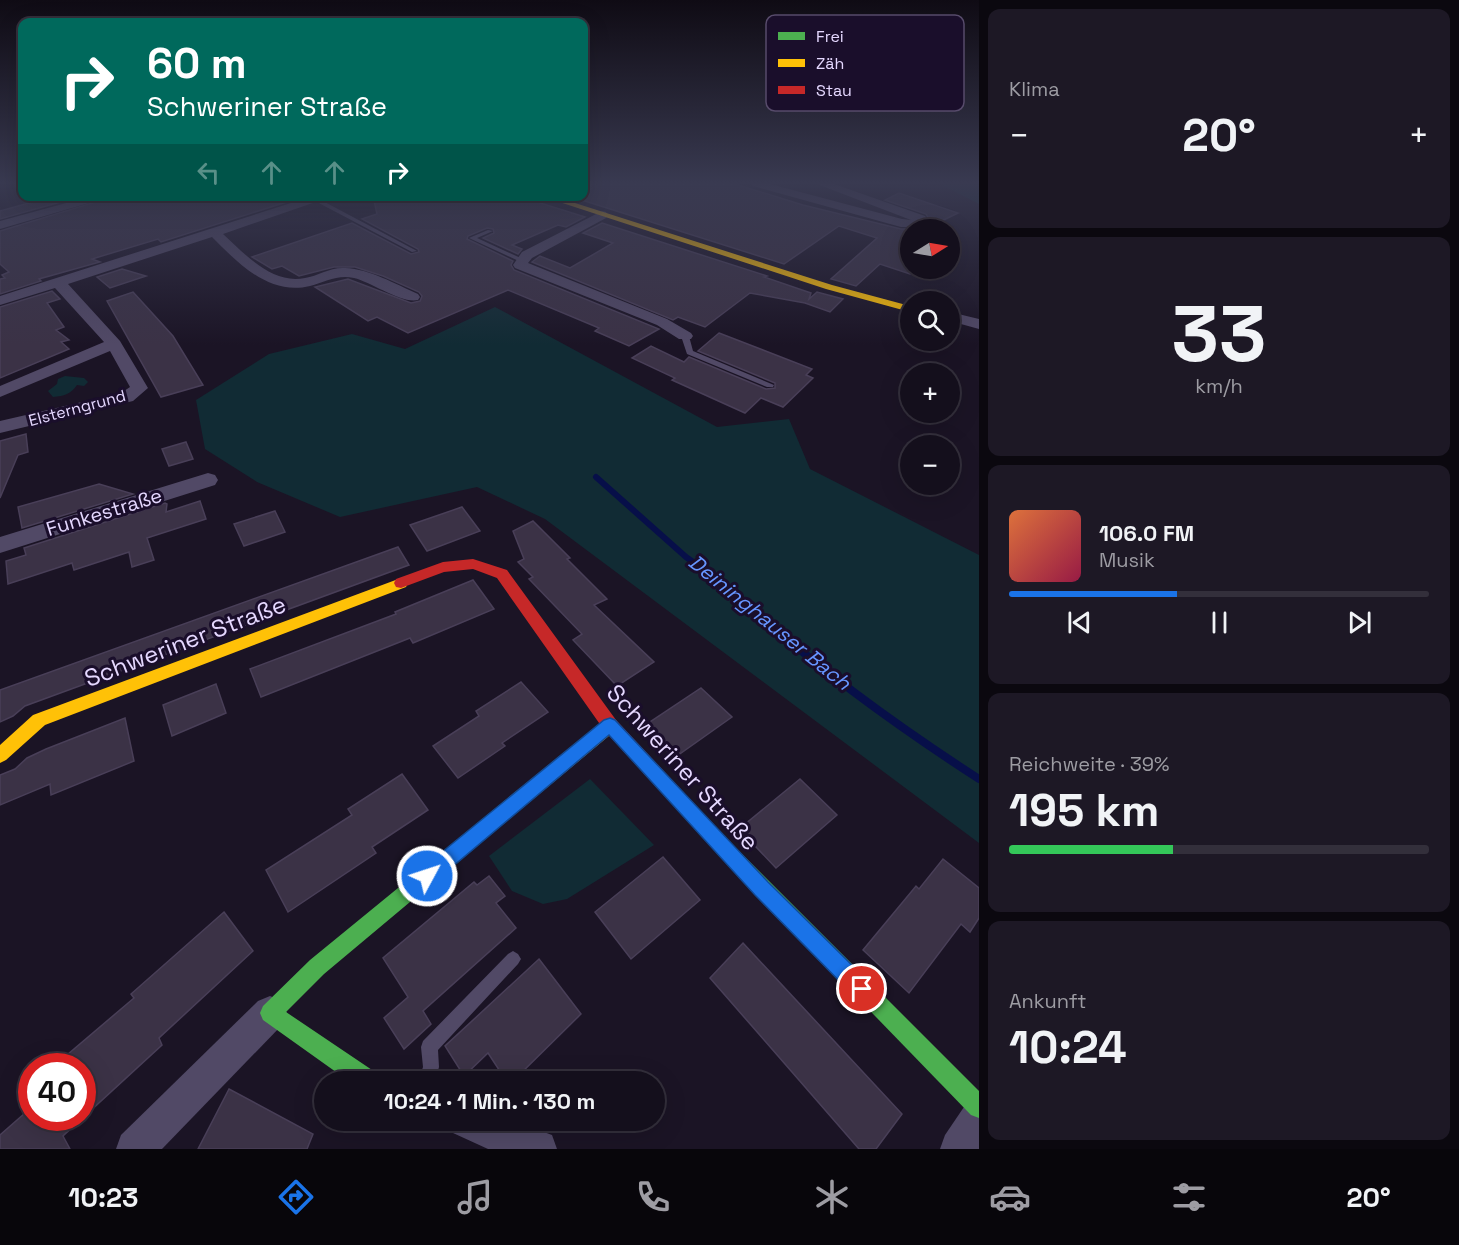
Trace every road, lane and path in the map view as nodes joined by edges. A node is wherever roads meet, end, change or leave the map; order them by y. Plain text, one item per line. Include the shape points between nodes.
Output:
1 (200, 238) edge
2 (220, 238) edge
3 (391, 238) edge
4 (473, 238) edge
5 (560, 238) edge
6 (673, 238) edge
7 (414, 251) dead end
8 (523, 261) junction
9 (58, 282) junction
10 (413, 297) dead end
11 (0, 301) edge
12 (900, 306) edge
13 (960, 319) edge
14 (979, 324) edge
15 (685, 336) joint
16 (114, 344) junction
17 (770, 385) dead end
18 (0, 392) edge
19 (0, 427) edge
20 (208, 480) dead end
21 (0, 544) edge
22 (610, 725) junction
23 (0, 755) edge
24 (513, 960) dead end
25 (270, 1013) junction
26 (354, 1071) edge
27 (430, 1071) edge
28 (979, 1107) edge
29 (979, 1117) edge
30 (491, 1131) edge
31 (135, 1149) edge
32 (538, 1149) edge
33 (959, 1149) edge

1 - 9 street
2 - 10 street via 248,263 280,282 303,283 332,273 353,273
3 - 7 lane
4 - 8 lane
5 - 8 street
6 - 12 street
8 - 15 street via 520,265 662,322
9 - 11 street
9 - 16 street, Elsterngrund
13 - 14 street
15 - 17 lane via 690,352
16 - 18 street, Elsterngrund
16 - 19 street, Elsterngrund via 139,388 137,391 127,397
20 - 21 street, Funkestraße
22 - 23 street, Schweriner Straße via 502,574 473,564 442,567 39,720
22 - 25 street via 317,967
22 - 28 street, Schweriner Straße via 762,889
24 - 27 lane via 429,1047
25 - 26 street
25 - 31 street
29 - 33 street
30 - 32 street

